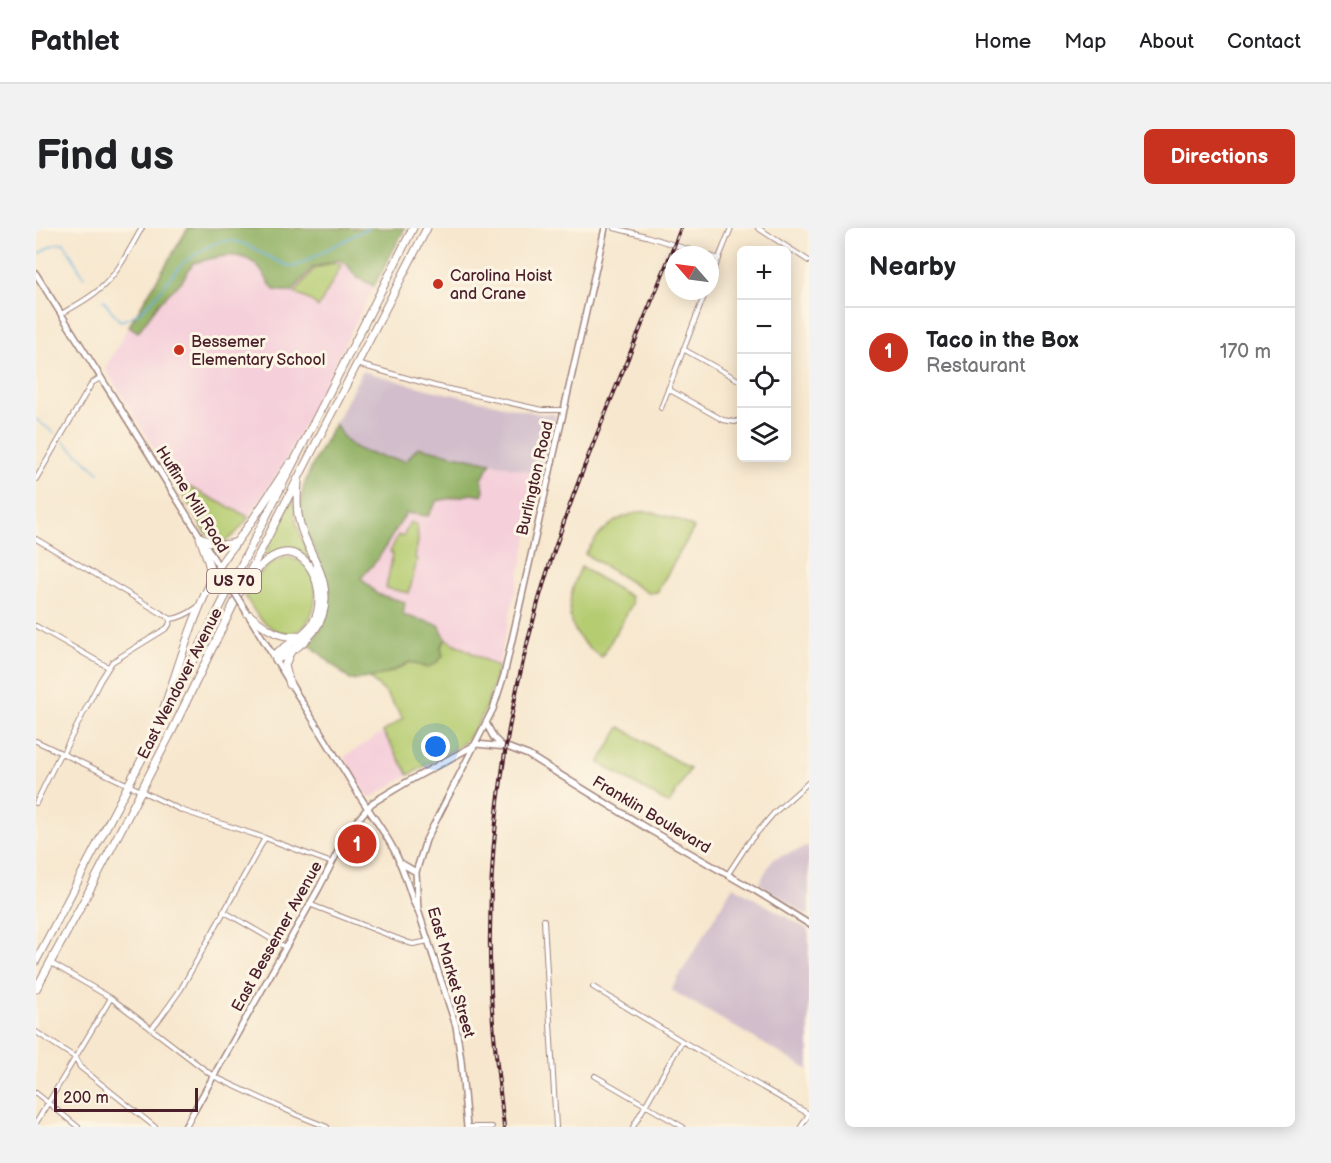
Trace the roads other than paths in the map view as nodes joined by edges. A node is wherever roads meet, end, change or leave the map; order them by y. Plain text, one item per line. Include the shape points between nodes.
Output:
1 (142, 228) edge
2 (413, 228) edge
3 (427, 228) edge
4 (605, 228) edge
5 (614, 228) edge
6 (731, 228) edge
7 (758, 228) edge
8 (677, 246) edge
9 (719, 257) edge
10 (809, 261) edge
11 (36, 274) edge
12 (38, 284) edge
13 (702, 300) edge
14 (61, 314) junction
15 (683, 349) junction
16 (357, 364) junction
17 (100, 378) junction
18 (737, 380) edge
19 (668, 389) junction
20 (661, 408) dead end
21 (563, 410) junction
22 (737, 421) edge
23 (309, 435) junction
24 (299, 477) junction
25 (36, 479) edge
26 (200, 537) junction
27 (36, 539) edge
28 (237, 542) junction
29 (219, 567) junction
30 (211, 582) junction
31 (242, 587) junction
32 (200, 606) junction
33 (247, 613) junction
34 (171, 619) junction
35 (36, 626) edge
36 (301, 635) junction
37 (291, 651) junction
38 (274, 658) junction
39 (108, 667) junction
40 (290, 685) junction
41 (486, 723) junction
42 (483, 731) joint
43 (36, 741) edge
44 (150, 744) junction
45 (476, 744) junction
46 (502, 746) junction
47 (63, 753) junction
48 (809, 782) edge
49 (129, 785) junction
50 (140, 791) junction
51 (36, 803) edge
52 (367, 808) junction
53 (265, 838) junction
54 (399, 862) junction
55 (332, 863) junction
56 (403, 872) junction
57 (728, 874) junction
58 (416, 876) junction
59 (309, 904) junction
60 (418, 910) junction
61 (224, 911) junction
62 (544, 920) dead end
63 (809, 924) edge
64 (429, 941) junction
65 (285, 947) junction
66 (37, 957) edge
67 (51, 963) junction
68 (593, 987) dead end
69 (36, 989) edge
70 (111, 998) junction
71 (152, 1028) junction
72 (36, 1032) edge
73 (682, 1041) junction
74 (76, 1058) junction
75 (213, 1076) junction
76 (595, 1076) dead end
77 (36, 1093) edge
78 (48, 1102) junction
79 (645, 1105) junction
80 (809, 1114) edge
81 (36, 1123) edge
82 (78, 1127) edge
83 (155, 1127) edge
84 (185, 1127) edge
85 (327, 1127) edge
86 (467, 1127) edge
87 (492, 1127) edge
88 (556, 1127) edge
89 (633, 1127) edge
90 (683, 1127) edge
91 (801, 1127) edge

1 - 14 street via 108,281
2 - 23 highway, East Wendover Avenue / US 70
3 - 16 highway, East Wendover Avenue / US 70
4 - 21 main road, Burlington Road
5 - 8 street
6 - 9 street
7 - 10 street
11 - 12 main road, Huffine Mill Road
12 - 14 main road, Huffine Mill Road
13 - 15 street
14 - 17 main road, Huffine Mill Road
15 - 18 street
15 - 19 street
16 - 21 street via 542,410
16 - 24 highway, East Wendover Avenue / US 70
17 - 25 street via 92,383
17 - 26 main road, Huffine Mill Road
19 - 20 street
19 - 22 street via 723,420
21 - 41 main road, Burlington Road via 504,675
23 - 28 highway
23 - 44 highway, East Wendover Avenue / US 70
24 - 31 highway, East Wendover Avenue / US 70
24 - 37 highway via 300,526 324,582 325,601 318,625
26 - 28 highway via 218,545
26 - 29 main road, Huffine Mill Road
26 - 30 highway via 209,560
27 - 34 street
28 - 29 highway
29 - 30 highway
29 - 33 main road, Huffine Mill Road, bridge
30 - 32 highway
31 - 36 highway via 275,556 293,554 305,562 315,575 319,604 310,627
31 - 50 highway, East Wendover Avenue / US 70
32 - 34 street
32 - 44 highway
33 - 36 highway via 281,635
33 - 38 main road, Huffine Mill Road
34 - 39 street via 167,628
35 - 39 street
36 - 38 highway
37 - 38 highway
37 - 40 highway via 285,665
38 - 40 main road, Huffine Mill Road
39 - 47 street
40 - 52 main road, Huffine Mill Road
41 - 42 main road, Burlington Road
41 - 46 main road
42 - 45 main road, East Market Street
43 - 47 street
44 - 49 highway, East Wendover Avenue / US 70
45 - 46 main road, Franklin Boulevard
45 - 52 main road, East Bessemer Avenue
45 - 58 main road, East Market Street via 426,840
46 - 57 main road, Franklin Boulevard via 528,755
47 - 49 street
47 - 51 street
48 - 57 street via 774,813
49 - 50 street
49 - 66 highway, East Wendover Avenue / US 70
50 - 53 street via 181,810
50 - 67 highway, East Wendover Avenue / US 70
52 - 54 main road, Huffine Mill Road
52 - 55 main road, East Bessemer Avenue via 348,832
53 - 55 street
53 - 61 street
54 - 56 main road, Huffine Mill Road
54 - 58 main road
55 - 59 main road, East Bessemer Avenue
56 - 58 main road
56 - 60 main road, Huffine Mill Road
57 - 63 main road, Franklin Boulevard
58 - 60 main road, East Market Street
59 - 64 street via 409,943
59 - 65 main road, East Bessemer Avenue
60 - 64 main road, East Market Street
61 - 65 street
61 - 71 street via 181,989
62 - 88 street
64 - 86 main road, East Market Street via 456,1026
65 - 75 main road, East Bessemer Avenue
66 - 67 main road
67 - 69 highway, East Wendover Avenue / US 70
67 - 70 street
68 - 73 street
70 - 71 street
70 - 74 street
71 - 75 street
72 - 74 street
73 - 79 street
73 - 80 street
74 - 78 street
74 - 83 street via 80,1067
75 - 84 main road, East Bessemer Avenue
75 - 85 street
76 - 79 street
77 - 78 street
78 - 81 street
78 - 82 street
79 - 89 street
79 - 90 street
80 - 91 street
86 - 87 street

